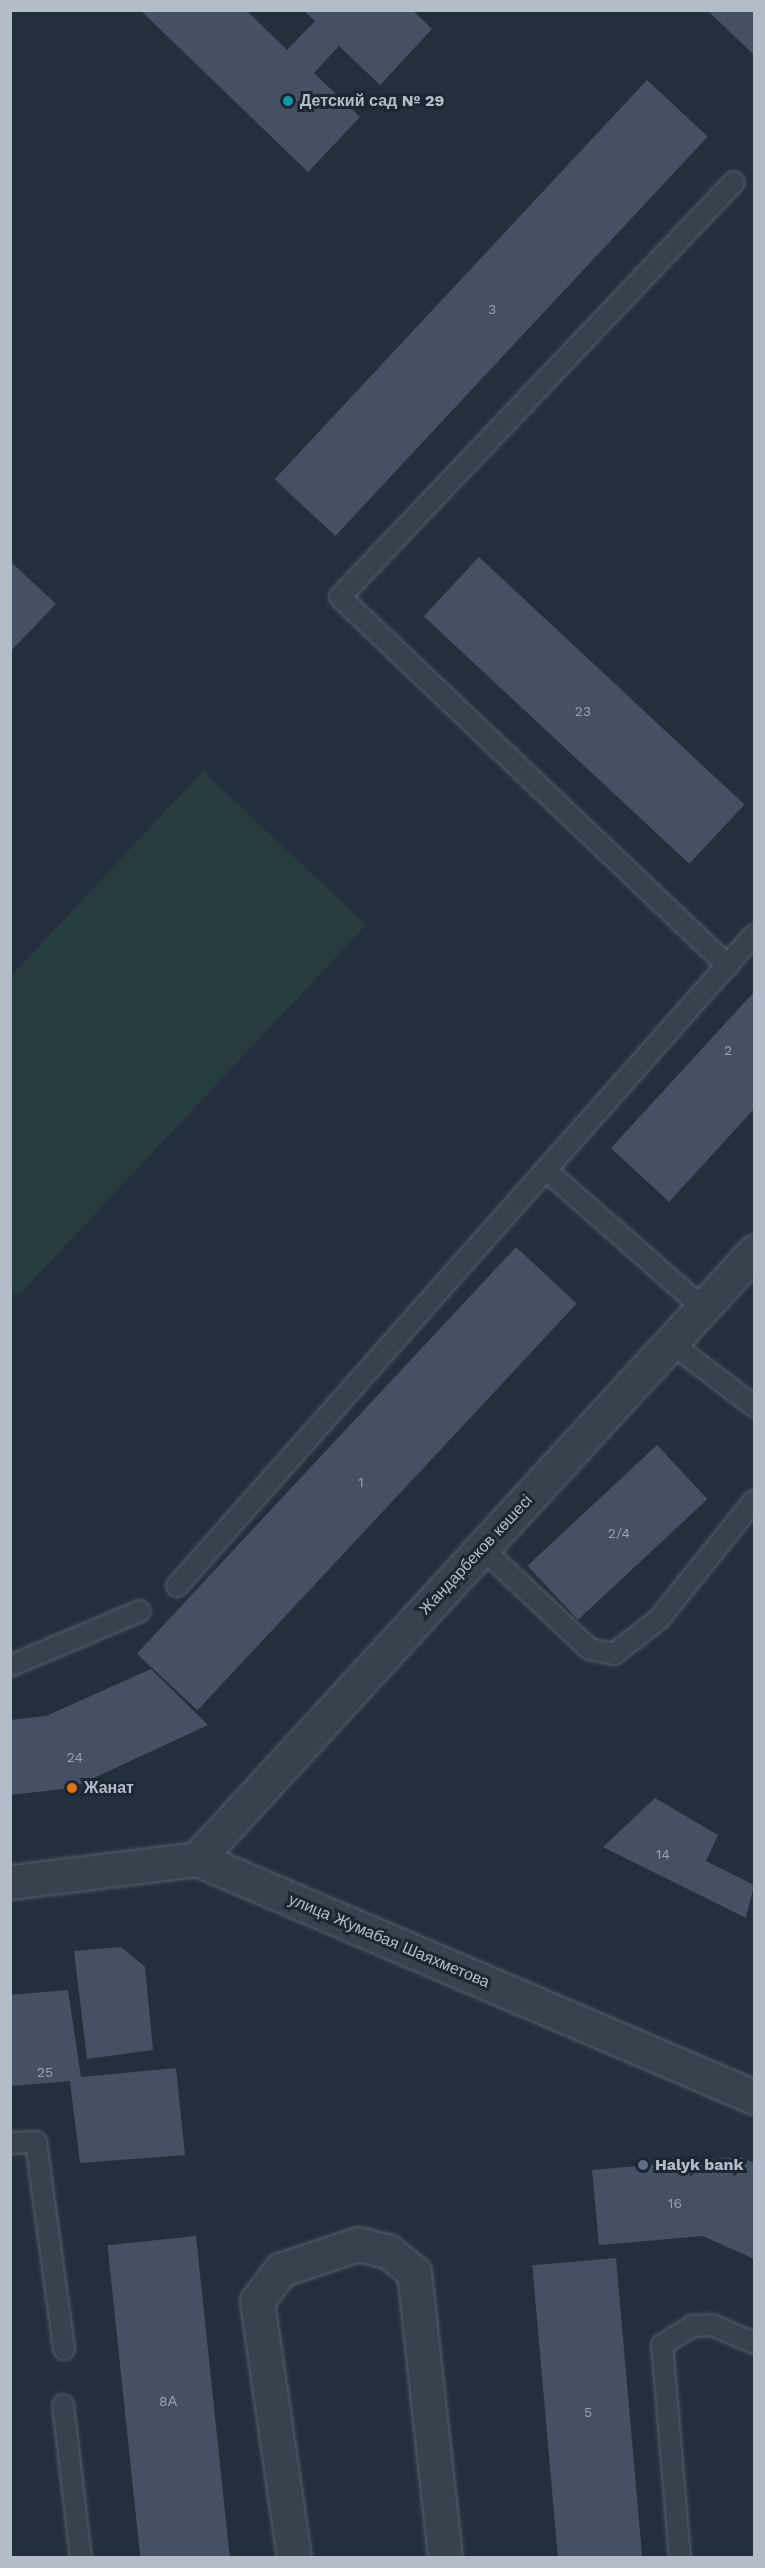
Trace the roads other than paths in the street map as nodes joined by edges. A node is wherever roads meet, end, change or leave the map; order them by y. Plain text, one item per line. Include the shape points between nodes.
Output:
1 (734, 182) dead end
2 (754, 935) edge
3 (728, 966) junction
4 (546, 1170) junction
5 (754, 1252) edge
6 (703, 1308) junction
7 (671, 1343) junction
8 (754, 1406) edge
9 (754, 1501) edge
10 (482, 1548) junction
11 (177, 1586) dead end
12 (140, 1611) dead end
13 (10, 1666) edge
14 (197, 1859) junction
15 (10, 1882) edge
16 (754, 2097) edge
17 (10, 2144) edge
18 (754, 2343) edge
19 (64, 2349) dead end
20 (63, 2405) dead end
21 (81, 2558) edge
22 (294, 2558) edge
23 (445, 2558) edge
24 (680, 2558) edge

1 - 3 lane via 340,597
2 - 3 lane
3 - 4 lane
4 - 6 lane
4 - 11 lane
5 - 6 street, Жандарбеков көшесі
6 - 7 street, Жандарбеков көшесі
7 - 8 lane
7 - 10 street, Жандарбеков көшесі
9 - 10 lane via 659,1619 614,1654 589,1649
10 - 14 street, Жандарбеков көшесі
12 - 13 lane
14 - 15 street
14 - 16 street, улица Жумабая Шаяхметова
17 - 19 lane via 36,2142
18 - 24 lane via 712,2325 684,2329 662,2345
20 - 21 lane
22 - 23 street via 257,2301 280,2271 358,2244 389,2252 414,2272

